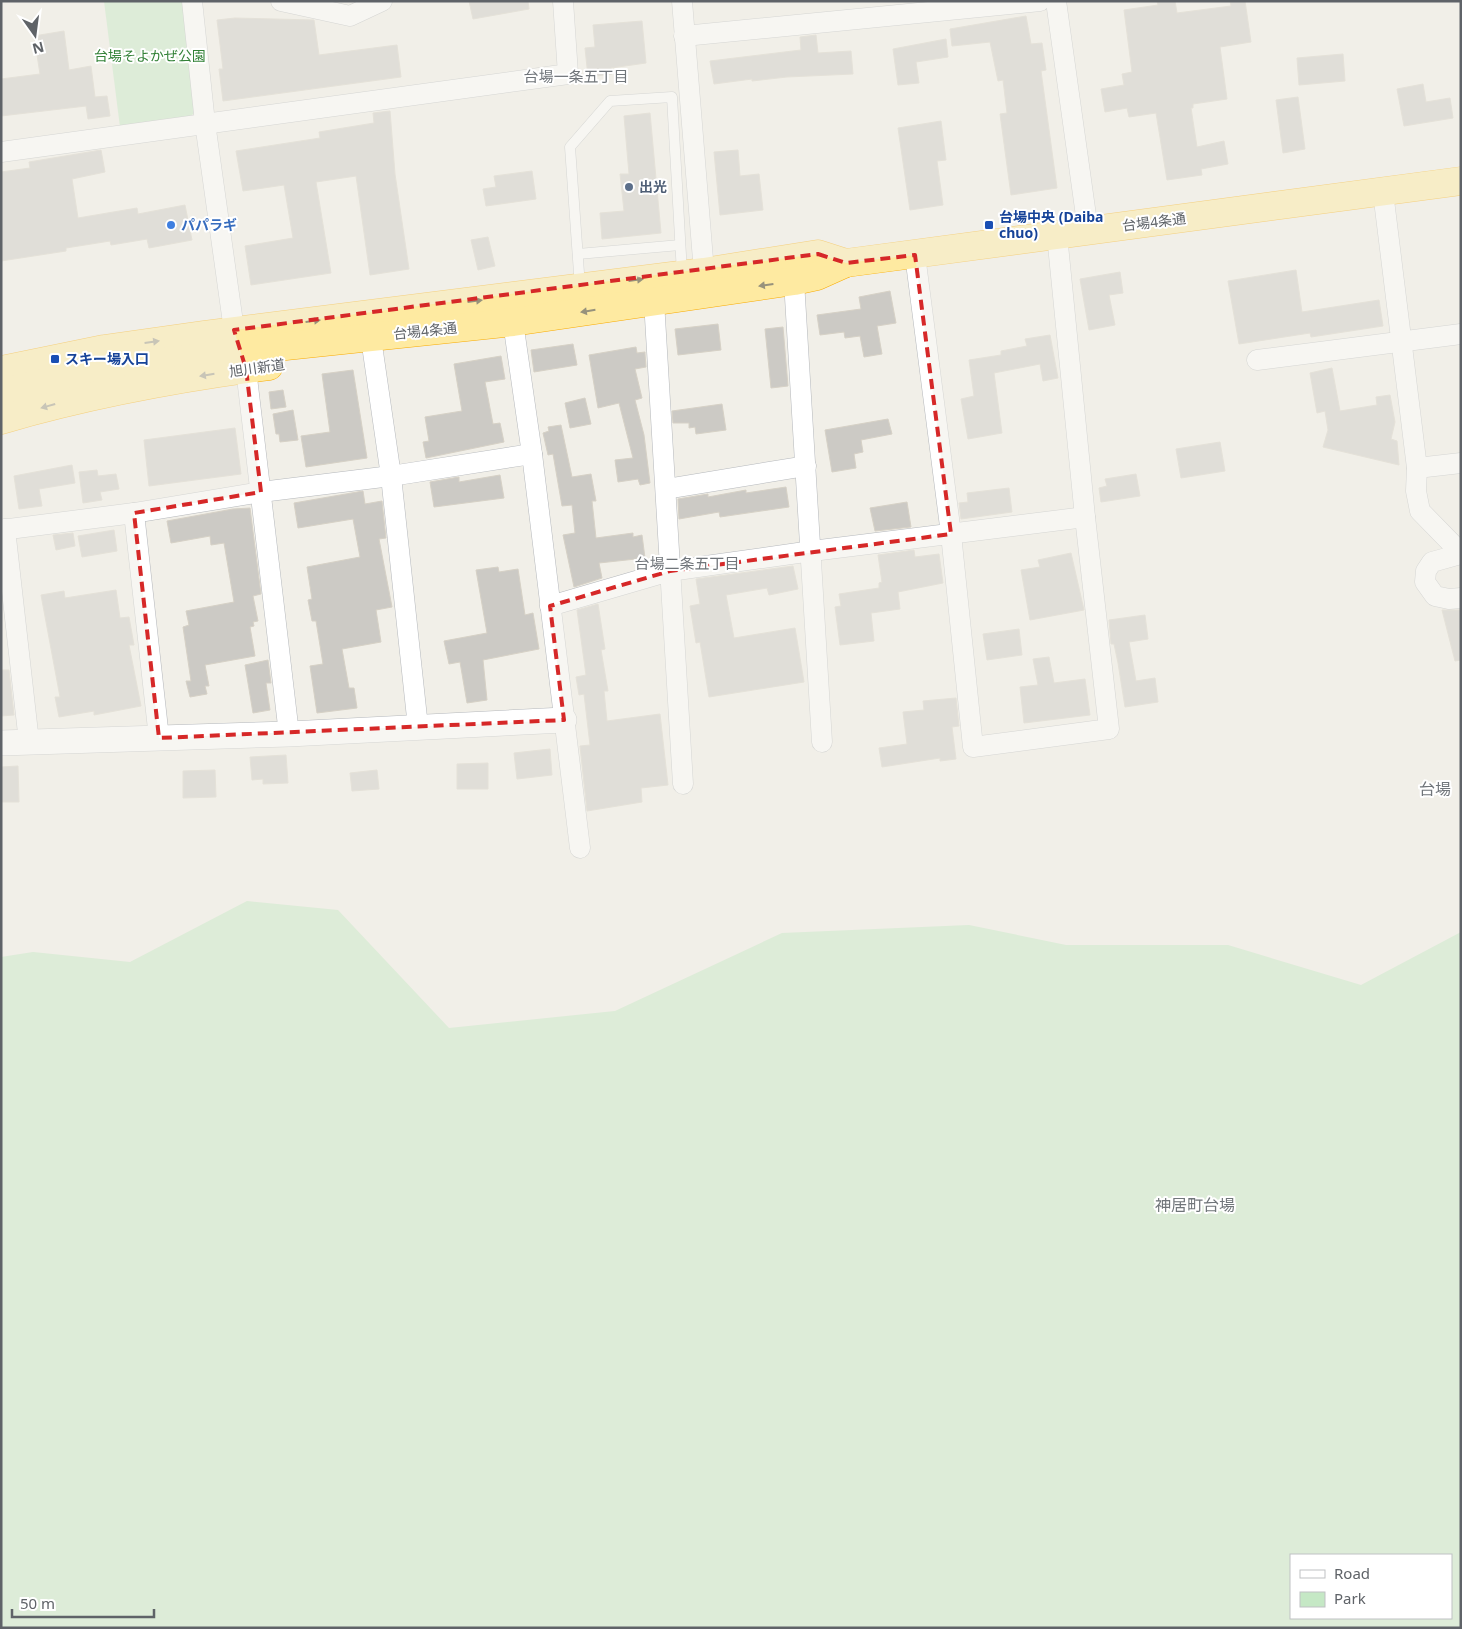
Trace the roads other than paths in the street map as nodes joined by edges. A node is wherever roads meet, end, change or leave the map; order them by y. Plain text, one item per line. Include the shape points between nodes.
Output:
1 (192, 1) edge
2 (281, 1) edge
3 (382, 1) edge
4 (564, 1) edge
5 (682, 1) edge
6 (1040, 1) edge
7 (1056, 1) edge
8 (953, 6) edge
9 (684, 36) junction
10 (205, 123) junction
11 (1, 152) edge
12 (1461, 181) edge
13 (1384, 192) junction
14 (1088, 230) junction
15 (1057, 235) junction
16 (680, 245) junction
17 (578, 254) junction
18 (915, 255) junction
19 (846, 263) junction
20 (693, 273) junction
21 (794, 281) junction
22 (580, 287) junction
23 (654, 301) junction
24 (513, 322) junction
25 (1461, 334) edge
26 (1403, 342) junction
27 (240, 350) junction
28 (373, 352) junction
29 (1257, 360) dead end
30 (1, 370) edge
31 (1, 393) edge
32 (1, 420) edge
33 (532, 454) junction
34 (1461, 463) edge
35 (806, 466) junction
36 (1417, 468) junction
37 (391, 476) junction
38 (666, 489) junction
39 (261, 492) junction
40 (134, 513) junction
41 (1085, 517) junction
42 (3, 530) edge
43 (951, 534) junction
44 (812, 550) junction
45 (1461, 553) edge
46 (670, 571) junction
47 (1461, 598) edge
48 (550, 606) junction
49 (564, 720) junction
50 (418, 727) junction
51 (289, 734) junction
52 (159, 738) junction
53 (29, 742) junction
54 (822, 742) dead end
55 (1, 743) edge
56 (683, 784) dead end
57 (580, 848) dead end

1 - 10 street
2 - 3 street via 350,16
4 - 10 street via 568,74
5 - 9 street
6 - 8 street
7 - 14 street
8 - 9 street
9 - 20 street
10 - 11 street
10 - 27 street
12 - 13 highway, 台場4条通
13 - 14 highway, 台場4条通
13 - 26 street
14 - 15 highway, 台場4条通
15 - 18 highway, 台場4条通
15 - 41 street
16 - 17 lane
16 - 17 lane via 672,96 610,101 570,147
16 - 20 lane
17 - 22 lane
18 - 19 highway, 台場4条通
18 - 43 street
19 - 20 highway, 台場4条通 via 818,254
19 - 21 highway, 台場4条通 via 817,276
22 -> 20 highway, 台場4条通
21 -> 23 highway, 台場4条通
21 - 35 street
27 -> 22 highway, 台場4条通
23 -> 24 highway, 台場4条通
23 - 38 street
24 - 27 highway, 台場4条通
24 - 28 highway, 旭川新道
24 - 33 street
25 - 26 street
26 - 29 street
26 - 36 street
27 - 28 highway, 旭川新道
30 -> 27 highway, 台場4条通 via 104,349
27 - 31 highway, 台場4条通 via 92,372
27 -> 32 highway, 旭川新道 via 144,385 70,400
27 - 39 street
28 - 37 street
33 - 37 street
33 - 48 street
34 - 36 street
35 - 38 street
35 - 44 street
36 - 45 street via 1416,492 1420,511
37 - 39 street
37 - 50 street
38 - 46 street
39 - 40 street
39 - 51 street
40 - 42 street
40 - 52 street
41 - 43 street
41 - 43 street via 1109,729 973,747
42 - 53 street
43 - 44 street
44 - 46 street
44 - 54 street
45 - 47 street via 1432,562 1426,571 1425,582 1435,596
46 - 48 street
46 - 56 street
48 - 49 street
49 - 50 street
49 - 57 street
50 - 51 street
51 - 52 street
52 - 53 street
53 - 55 street

